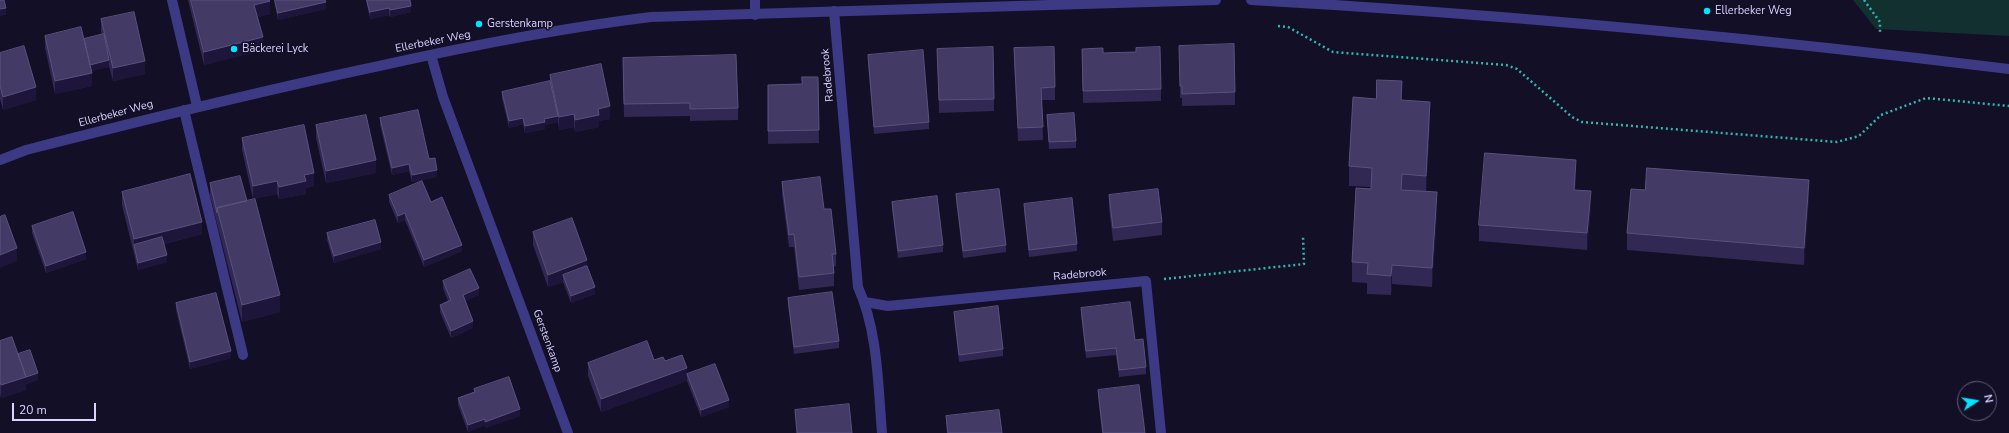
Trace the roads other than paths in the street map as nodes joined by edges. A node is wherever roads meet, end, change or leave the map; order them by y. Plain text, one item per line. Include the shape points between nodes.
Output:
1 (172, 0) edge
2 (755, 0) edge
3 (1216, 0) edge
4 (1251, 0) edge
5 (834, 12) junction
6 (755, 15) junction
7 (431, 55) junction
8 (2009, 69) edge
9 (197, 106) junction
10 (184, 110) junction
11 (0, 160) edge
12 (865, 302) junction
13 (244, 355) dead end
14 (568, 433) edge
15 (882, 433) edge
16 (1161, 433) edge

1 - 9 street
2 - 6 street
3 - 5 street, Ellerbeker Weg
4 - 8 street via 1422,10 1784,42
5 - 6 street, Ellerbeker Weg
5 - 12 street, Radebrook via 858,287
6 - 7 street, Ellerbeker Weg via 651,17 583,25
7 - 9 street, Ellerbeker Weg
7 - 14 street, Gerstenkamp via 443,97
9 - 10 street, Ellerbeker Weg
10 - 11 street, Ellerbeker Weg via 26,150
10 - 13 street
12 - 15 street, Radebrook via 874,342
12 - 16 street, Radebrook via 888,306 1146,281

